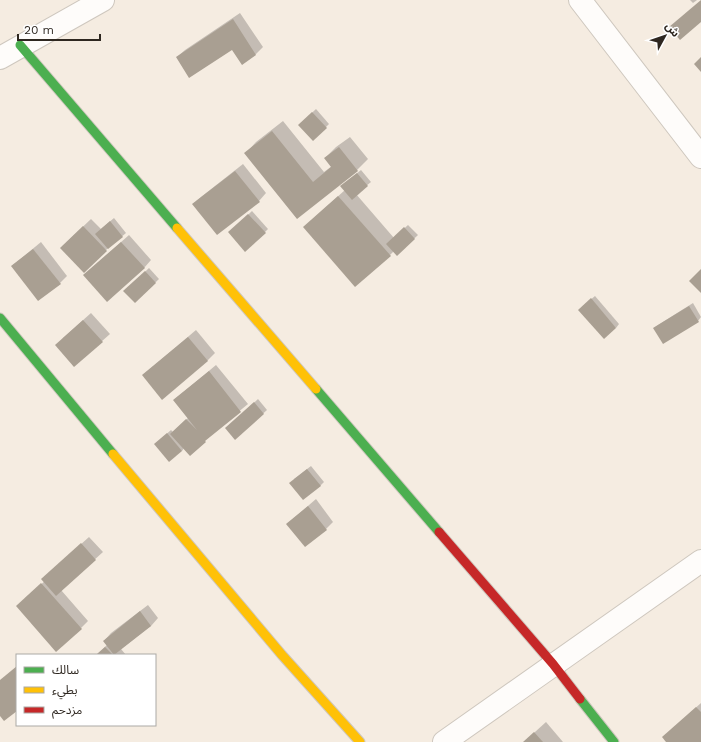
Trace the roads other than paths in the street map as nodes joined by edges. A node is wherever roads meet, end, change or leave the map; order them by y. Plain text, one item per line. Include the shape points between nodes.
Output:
1 (103, 0) edge
2 (580, 0) edge
3 (20, 46) junction
4 (0, 58) edge
5 (701, 157) edge
6 (0, 318) edge
7 (701, 561) edge
8 (553, 664) junction
9 (360, 742) edge
10 (444, 742) edge
11 (614, 742) edge

1 - 3 street
2 - 5 street
3 - 4 street
3 - 8 street
6 - 9 street via 272,642
7 - 8 street
8 - 10 street
8 - 11 street

